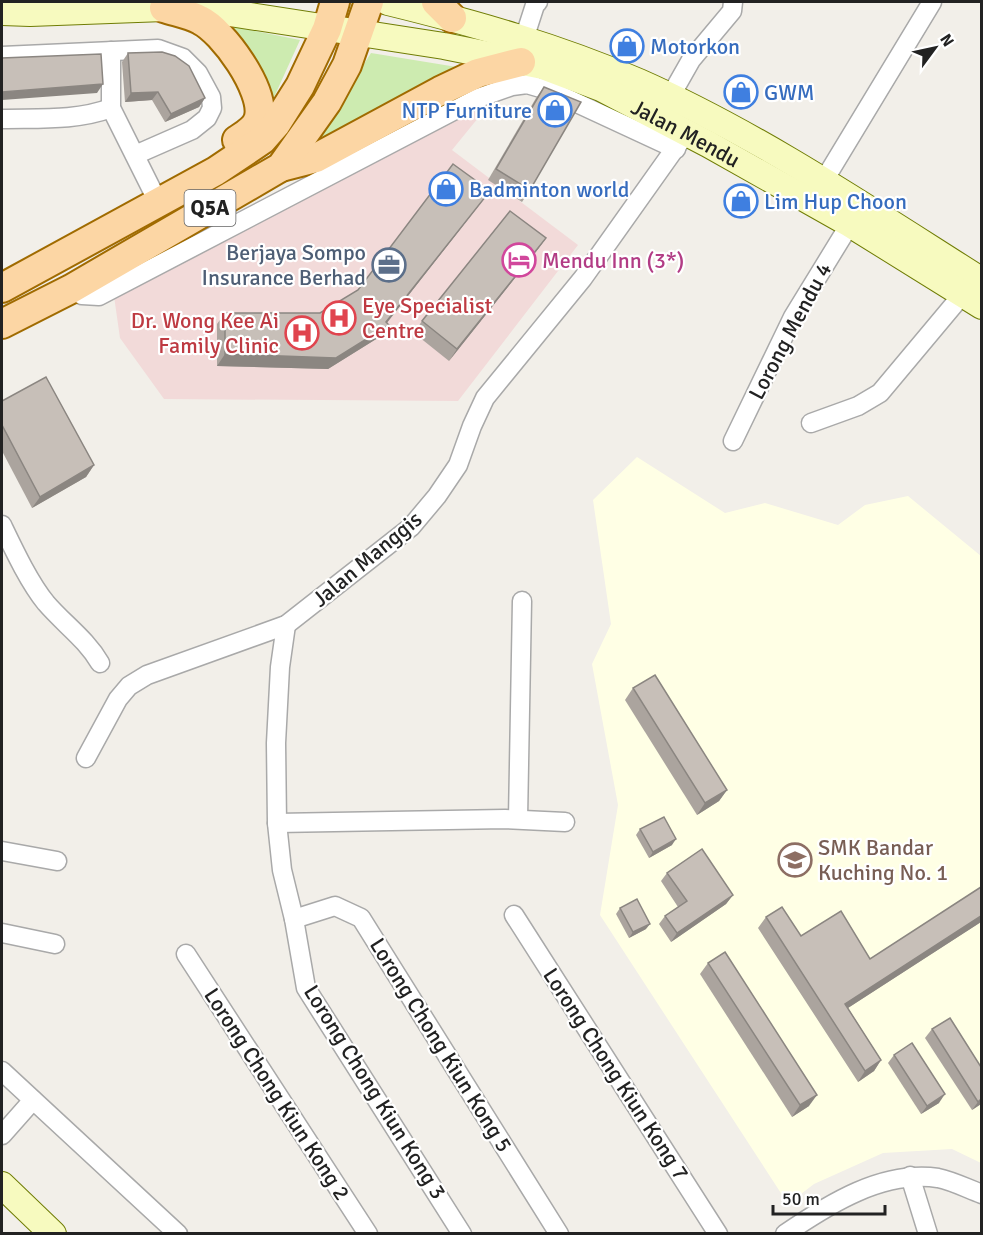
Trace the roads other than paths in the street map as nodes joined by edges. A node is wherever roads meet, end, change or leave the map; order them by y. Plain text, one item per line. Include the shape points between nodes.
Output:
1 (335, 2) edge
2 (369, 2) edge
3 (388, 2) edge
4 (733, 2) edge
5 (932, 2) edge
6 (537, 3) edge
7 (164, 8) junction
8 (444, 10) edge
9 (2, 12) edge
10 (327, 29) junction
11 (360, 33) junction
12 (523, 50) junction
13 (111, 51) junction
14 (2, 56) edge
15 (670, 97) junction
16 (111, 108) junction
17 (2, 119) edge
18 (681, 141) junction
19 (135, 155) junction
20 (281, 166) junction
21 (823, 182) junction
22 (170, 195) junction
23 (850, 224) junction
24 (2, 288) edge
25 (71, 289) junction
26 (975, 294) edge
27 (2, 324) edge
28 (810, 423) dead end
29 (733, 441) dead end
30 (2, 525) edge
31 (522, 600) dead end
32 (286, 625) junction
33 (100, 663) dead end
34 (86, 758) dead end
35 (518, 819) junction
36 (565, 822) dead end
37 (277, 823) junction
38 (2, 851) edge
39 (57, 861) dead end
40 (513, 915) dead end
41 (294, 919) junction
42 (2, 933) edge
43 (55, 944) dead end
44 (186, 954) dead end
45 (2, 1071) edge
46 (33, 1100) junction
47 (2, 1135) edge
48 (910, 1176) junction
49 (2, 1185) edge
50 (981, 1194) edge
51 (53, 1233) edge
52 (178, 1233) edge
53 (368, 1233) edge
54 (462, 1233) edge
55 (559, 1233) edge
56 (718, 1233) edge
57 (785, 1233) edge
58 (927, 1233) edge

1 - 10 main road
2 - 11 main road
3 - 8 main road, Jalan Mendu
4 - 15 street via 732,11 691,60
5 - 21 street
6 - 12 street
7 - 9 main road, Jalan Mendu
7 - 10 main road, Jalan Mendu via 217,11
7 - 22 main road via 202,20 217,34 246,71 259,103 259,117 253,129 210,159
8 - 12 main road, Jalan Mendu
10 - 11 main road, Jalan Mendu
10 - 22 main road via 300,86 262,140 216,171
11 - 12 main road, Jalan Mendu via 444,46
11 - 20 main road, Q5A via 327,102
12 - 15 main road, Jalan Mendu via 638,82
12 - 18 main road, Jalan Mendu via 543,66 601,88
12 - 20 main road via 316,158
13 - 14 street
13 - 16 street
13 - 19 street via 158,49 183,58 198,73 211,97 212,108 200,124
15 - 21 main road, Jalan Mendu via 750,138
16 - 17 street via 70,117
16 - 19 street
18 - 23 main road, Jalan Mendu
18 - 25 street via 551,91 527,84 512,86 467,103 99,296 82,295
18 - 32 street, Jalan Manggis via 583,278 485,398 458,465 437,496 411,527
19 - 22 street
20 - 25 main road, Q5A
21 - 26 main road, Jalan Mendu
22 - 24 main road
23 - 26 main road, Jalan Mendu
23 - 29 street, Lorong Mendu 4 via 793,317
25 - 27 main road, Q5A
26 - 28 street via 880,393 858,406
30 - 33 street via 46,602 92,649
31 - 35 street
32 - 34 street, Jalan Manggis via 147,675 129,686
32 - 37 street, Lorong Chong Kiun Kong 3 via 276,743
35 - 36 street
35 - 37 street
37 - 41 street, Lorong Chong Kiun Kong 3 via 282,870
38 - 39 street
40 - 56 street, Lorong Chong Kiun Kong 7
41 - 54 street, Lorong Chong Kiun Kong 3 via 306,988
41 - 55 street, Lorong Chong Kiun Kong 5 via 336,906 361,918
42 - 43 street
44 - 53 street, Lorong Chong Kiun Kong 2
45 - 46 street
46 - 47 street
46 - 52 street
48 - 50 street via 940,1179
48 - 57 street via 867,1187
48 - 58 street
49 - 51 main road

